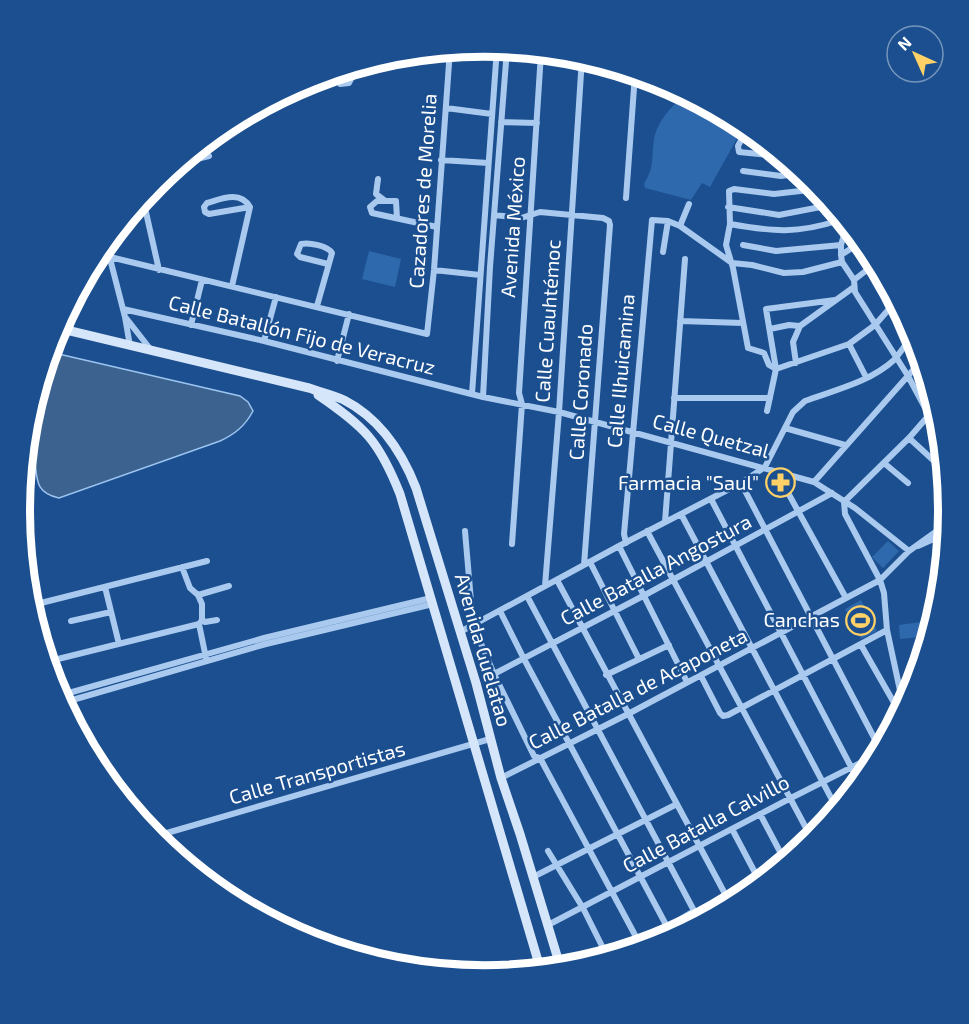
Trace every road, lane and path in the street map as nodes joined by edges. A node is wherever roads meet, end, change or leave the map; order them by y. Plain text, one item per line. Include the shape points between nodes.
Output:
1 (496, 57) edge
2 (506, 58) edge
3 (449, 59) edge
4 (541, 61) edge
5 (581, 68) edge
6 (350, 78) edge
7 (338, 82) edge
8 (633, 83) edge
9 (446, 108) junction
10 (492, 114) junction
11 (501, 122) junction
12 (537, 123) junction
13 (742, 138) edge
14 (766, 155) edge
15 (209, 156) dead end
16 (199, 158) edge
17 (441, 160) junction
18 (488, 163) junction
19 (743, 171) dead end
20 (789, 175) edge
21 (378, 179) dead end
22 (805, 190) edge
23 (626, 198) dead end
24 (384, 200) junction
25 (689, 204) dead end
26 (250, 207) junction
27 (728, 207) junction
28 (821, 207) edge
29 (145, 210) edge
30 (494, 215) junction
31 (572, 215) junction
32 (529, 216) junction
33 (397, 218) junction
34 (669, 221) junction
35 (834, 222) edge
36 (730, 224) junction
37 (680, 226) junction
38 (437, 227) junction
39 (844, 233) edge
40 (743, 245) dead end
41 (841, 245) junction
42 (854, 248) edge
43 (663, 252) dead end
44 (110, 256) joint
45 (685, 259) dead end
46 (842, 259) junction
47 (732, 263) junction
48 (328, 264) junction
49 (159, 270) junction
50 (434, 270) junction
51 (869, 270) edge
52 (480, 275) junction
53 (201, 279) junction
54 (232, 286) junction
55 (854, 286) junction
56 (276, 297) junction
57 (835, 300) junction
58 (317, 306) junction
59 (890, 308) edge
60 (123, 309) junction
61 (349, 314) junction
62 (125, 317) junction
63 (680, 321) junction
64 (743, 323) junction
65 (191, 325) junction
66 (875, 325) junction
67 (800, 326) junction
68 (770, 330) junction
69 (68, 331) edge
70 (264, 341) junction
71 (849, 344) junction
72 (906, 344) edge
73 (476, 345) junction
74 (130, 346) junction
75 (485, 347) junction
76 (152, 351) junction
77 (895, 358) junction
78 (337, 361) junction
79 (796, 363) junction
80 (915, 367) edge
81 (776, 369) junction
82 (908, 376) junction
83 (866, 377) junction
84 (309, 388) junction
85 (472, 394) junction
86 (483, 397) junction
87 (674, 398) junction
88 (770, 398) junction
89 (522, 404) junction
90 (767, 411) dead end
91 (559, 412) junction
92 (928, 413) edge
93 (929, 415) edge
94 (596, 422) junction
95 (785, 428) junction
96 (633, 432) junction
97 (909, 438) junction
98 (670, 442) junction
99 (845, 445) junction
100 (935, 462) edge
101 (884, 463) junction
102 (765, 467) junction
103 (776, 470) junction
104 (814, 482) junction
105 (741, 483) junction
106 (908, 483) dead end
107 (832, 493) junction
108 (711, 499) junction
109 (844, 502) junction
110 (800, 512) junction
111 (681, 514) junction
112 (665, 522) junction
113 (766, 530) junction
114 (938, 530) edge
115 (465, 531) dead end
116 (647, 531) junction
117 (938, 537) edge
118 (512, 544) dead end
119 (622, 544) junction
120 (736, 546) junction
121 (912, 549) junction
122 (207, 561) dead end
123 (707, 561) junction
124 (587, 563) junction
125 (182, 567) junction
126 (557, 580) junction
127 (674, 580) junction
128 (880, 580) junction
129 (229, 586) dead end
130 (544, 586) junction
131 (105, 587) junction
132 (198, 595) junction
133 (645, 595) junction
134 (527, 596) junction
135 (846, 598) junction
136 (432, 601) junction
137 (39, 603) edge
138 (500, 610) junction
139 (615, 610) junction
140 (111, 612) junction
141 (809, 617) junction
142 (217, 620) dead end
143 (71, 621) dead end
144 (200, 622) junction
145 (472, 625) junction
146 (582, 628) junction
147 (887, 630) junction
148 (460, 632) junction
149 (781, 633) junction
150 (265, 641) junction
151 (119, 644) junction
152 (552, 644) junction
153 (669, 645) junction
154 (861, 645) junction
155 (233, 647) junction
156 (751, 648) junction
157 (235, 654) junction
158 (206, 658) junction
159 (524, 659) junction
160 (639, 659) junction
161 (832, 659) junction
162 (55, 660) edge
163 (719, 666) junction
164 (494, 674) junction
165 (606, 675) junction
166 (700, 675) junction
167 (803, 676) junction
168 (122, 682) junction
169 (687, 682) junction
170 (774, 691) junction
171 (68, 694) edge
172 (901, 694) edge
173 (71, 700) edge
174 (895, 705) edge
175 (741, 708) junction
176 (628, 714) junction
177 (598, 729) junction
178 (490, 739) junction
179 (876, 742) edge
180 (474, 744) junction
181 (569, 744) junction
182 (540, 758) junction
183 (864, 761) edge
184 (852, 768) junction
185 (855, 775) edge
186 (501, 778) junction
187 (822, 782) junction
188 (789, 798) junction
189 (834, 803) edge
190 (677, 804) junction
191 (760, 814) junction
192 (646, 820) junction
193 (732, 829) junction
194 (808, 831) edge
195 (164, 834) edge
196 (618, 835) junction
197 (700, 846) junction
198 (590, 849) junction
199 (548, 851) dead end
200 (782, 856) edge
201 (668, 863) junction
202 (558, 866) junction
203 (757, 876) edge
204 (533, 877) junction
205 (640, 878) junction
206 (612, 891) junction
207 (727, 897) edge
208 (583, 908) junction
209 (694, 911) junction
210 (696, 915) edge
211 (548, 925) junction
212 (667, 927) joint
213 (638, 940) edge
214 (604, 950) edge
215 (558, 961) edge
216 (539, 964) edge

1 - 10 street
2 - 11 street
3 - 9 street, Cazadores de Morelia
4 - 12 street, Avenida México
5 - 31 street, Calle Cuauhtémoc
6 - 7 street via 349,83
8 - 23 street
9 - 10 street
9 - 17 street, Cazadores de Morelia
10 - 18 street
11 - 12 street
11 - 30 street
12 - 32 street, Avenida México
13 - 14 street via 738,146 741,153
15 - 16 street
17 - 18 street
17 - 38 street, Cazadores de Morelia
18 - 52 street
19 - 20 street
21 - 24 street via 376,194
22 - 27 street via 774,194 730,189
24 - 33 street via 398,203
24 - 33 street via 372,204 372,213
25 - 37 street
26 - 26 street via 241,198 230,196 207,203 204,209 209,214
26 - 54 street
27 - 28 street via 779,215
27 - 36 street
29 - 49 street
30 - 32 street
30 - 75 street
31 - 32 street via 540,212
31 - 91 street, Calle Cuauhtémoc
31 - 94 street, Calle Coronado via 603,218 609,221 610,228
32 - 89 street, Avenida México via 519,393
33 - 38 street
34 - 37 street
34 - 43 street
34 - 96 street, Calle Ilhuicamina via 652,220
35 - 36 street via 783,232
36 - 47 street via 726,245
37 - 47 street
38 - 50 street, Cazadores de Morelia
39 - 41 street
40 - 41 street via 776,251
41 - 46 street
42 - 46 street
44 - 49 street
44 - 60 street
45 - 63 street
46 - 47 street via 803,272 784,273
46 - 55 street
47 - 64 street
48 - 48 street via 330,249 302,244 297,254 300,257
48 - 58 street
49 - 53 street
50 - 52 street
50 - 61 street, Cazadores de Morelia via 427,334
51 - 55 street
52 - 73 street
53 - 54 street
53 - 65 street
54 - 56 street
55 - 57 street
55 - 66 street
56 - 58 street
56 - 70 street
57 - 67 street
57 - 68 street via 768,308 765,313
58 - 61 street
59 - 66 street
60 - 62 street
60 - 65 street, Calle Batallón Fijo de Veracruz
61 - 78 street
62 - 74 street
62 - 76 street
63 - 64 street
63 - 87 street
64 - 81 street via 745,349 764,353 769,365
65 - 70 street, Calle Batallón Fijo de Veracruz
66 - 71 street
66 - 77 street
67 - 68 street
67 - 79 street via 793,342
68 - 81 street
69 - 74 main road, Avenida Guelatao
70 - 78 street, Calle Batallón Fijo de Veracruz
71 - 79 street
71 - 83 street
72 - 77 street
73 - 75 street
73 - 85 street
74 - 76 main road, Avenida Guelatao
75 - 86 street
76 - 84 main road, Avenida Guelatao
77 - 82 street
77 - 83 street
78 - 85 street, Calle Batallón Fijo de Veracruz
79 - 81 street
80 - 82 street
81 - 88 street
82 - 92 street
82 - 99 street
83 - 95 street via 805,401 793,412
84 - 136 main road, Avenida Guelatao via 357,423 383,457 400,494
84 - 148 main road, Avenida Guelatao via 363,412 397,448 416,488
85 - 86 street, Calle Quetzal
86 - 89 street, Calle Quetzal
87 - 88 street
87 - 98 street
88 - 90 street
89 - 91 street, Calle Quetzal
89 - 118 street, Avenida México
91 - 94 street, Calle Quetzal
91 - 130 street, Calle Cuauhtémoc
93 - 97 street
94 - 96 street, Calle Quetzal
94 - 124 street, Calle Coronado
95 - 99 street
95 - 102 street
96 - 98 street, Calle Quetzal
96 - 119 street, Calle Ilhuicamina
97 - 100 street
97 - 101 street
98 - 102 street, Calle Quetzal
98 - 112 street
99 - 104 street
101 - 106 street
101 - 109 street
102 - 103 street, Calle Quetzal
102 - 105 street
103 - 104 street, Calle Quetzal
103 - 110 street
104 - 107 street, Calle Quetzal
105 - 108 street
105 - 113 street
107 - 109 street, Calle Quetzal
107 - 110 street, Calle Batalla Angostura
108 - 111 street
108 - 120 street
109 - 121 street, Calle Quetzal
109 - 128 street via 845,514
110 - 113 street, Calle Batalla Angostura
110 - 135 street
111 - 112 street
111 - 123 street
112 - 116 street
113 - 120 street, Calle Batalla Angostura
113 - 141 street
114 - 121 street
115 - 145 street
116 - 119 street
116 - 127 street
117 - 121 street
119 - 124 street
119 - 133 street
120 - 123 street, Calle Batalla Angostura
120 - 149 street
121 - 128 street, Calle Batalla de Acaponeta
122 - 125 street
123 - 127 street, Calle Batalla Angostura
123 - 156 street
124 - 126 street
124 - 139 street
125 - 131 street
125 - 132 street via 190,588
126 - 130 street
126 - 146 street
127 - 133 street, Calle Batalla Angostura
127 - 163 street
128 - 135 street, Calle Batalla de Acaponeta
128 - 147 street
129 - 132 street
130 - 134 street
131 - 137 street
131 - 140 street
132 - 144 street via 202,603
133 - 139 street, Calle Batalla Angostura
133 - 153 street
134 - 138 street
134 - 152 street
135 - 141 street, Calle Batalla de Acaponeta
136 - 150 street
136 - 180 main road, Avenida Guelatao
138 - 145 street
138 - 159 street
139 - 146 street, Calle Batalla Angostura
139 - 160 street
140 - 143 street
140 - 151 street
141 - 149 street, Calle Batalla de Acaponeta
141 - 161 street
142 - 144 street
144 - 151 street
144 - 158 street
145 - 148 street
145 - 164 street
146 - 152 street, Calle Batalla Angostura
146 - 165 street
147 - 154 street
147 - 172 street
148 - 178 main road, Avenida Guelatao
149 - 156 street, Calle Batalla de Acaponeta
149 - 167 street
150 - 155 street
150 - 157 street
151 - 162 street
152 - 159 street, Calle Batalla Angostura
152 - 177 street
153 - 160 street
153 - 169 street
154 - 161 street
154 - 174 street
155 - 157 street
155 - 158 street
156 - 163 street, Calle Batalla de Acaponeta
156 - 170 street
157 - 158 street
158 - 168 street
159 - 164 street, Calle Batalla Angostura
159 - 181 street
160 - 165 street
161 - 167 street
161 - 179 street
163 - 166 street, Calle Batalla de Acaponeta
163 - 175 street
164 - 182 street via 534,756
165 - 176 street
166 - 169 street, Calle Batalla de Acaponeta
166 - 175 street via 723,716
167 - 170 street
167 - 184 street
168 - 171 street
168 - 173 street
169 - 176 street, Calle Batalla de Acaponeta
170 - 175 street
170 - 187 street
175 - 188 street
176 - 177 street, Calle Batalla de Acaponeta
176 - 190 street
177 - 181 street, Calle Batalla de Acaponeta
177 - 192 street
178 - 180 street, Calle Transportistas
178 - 186 main road, Avenida Guelatao
180 - 195 street, Calle Transportistas
180 - 216 main road, Avenida Guelatao
181 - 182 street, Calle Batalla de Acaponeta
181 - 196 street
182 - 186 street, Calle Batalla de Acaponeta
182 - 198 street
183 - 184 street, Calle Batalla Calvillo
184 - 185 street
184 - 187 street, Calle Batalla Calvillo
186 - 204 main road, Avenida Guelatao
187 - 188 street, Calle Batalla Calvillo
187 - 189 street
188 - 191 street, Calle Batalla Calvillo
188 - 194 street
190 - 192 street
190 - 197 street
191 - 193 street, Calle Batalla Calvillo
191 - 200 street
192 - 196 street
192 - 201 street
193 - 197 street, Calle Batalla Calvillo
193 - 203 street
196 - 198 street
196 - 205 street
197 - 201 street, Calle Batalla Calvillo
197 - 207 street
198 - 202 street
198 - 206 street
199 - 202 street
201 - 205 street, Calle Batalla Calvillo
201 - 209 street
202 - 204 street
202 - 208 street
204 - 211 main road, Avenida Guelatao
205 - 206 street, Calle Batalla Calvillo
205 - 212 street
206 - 208 street, Calle Batalla Calvillo
206 - 213 street
208 - 211 street, Calle Batalla Calvillo
208 - 214 street
209 - 210 street
209 - 212 street
211 - 215 main road, Avenida Guelatao

